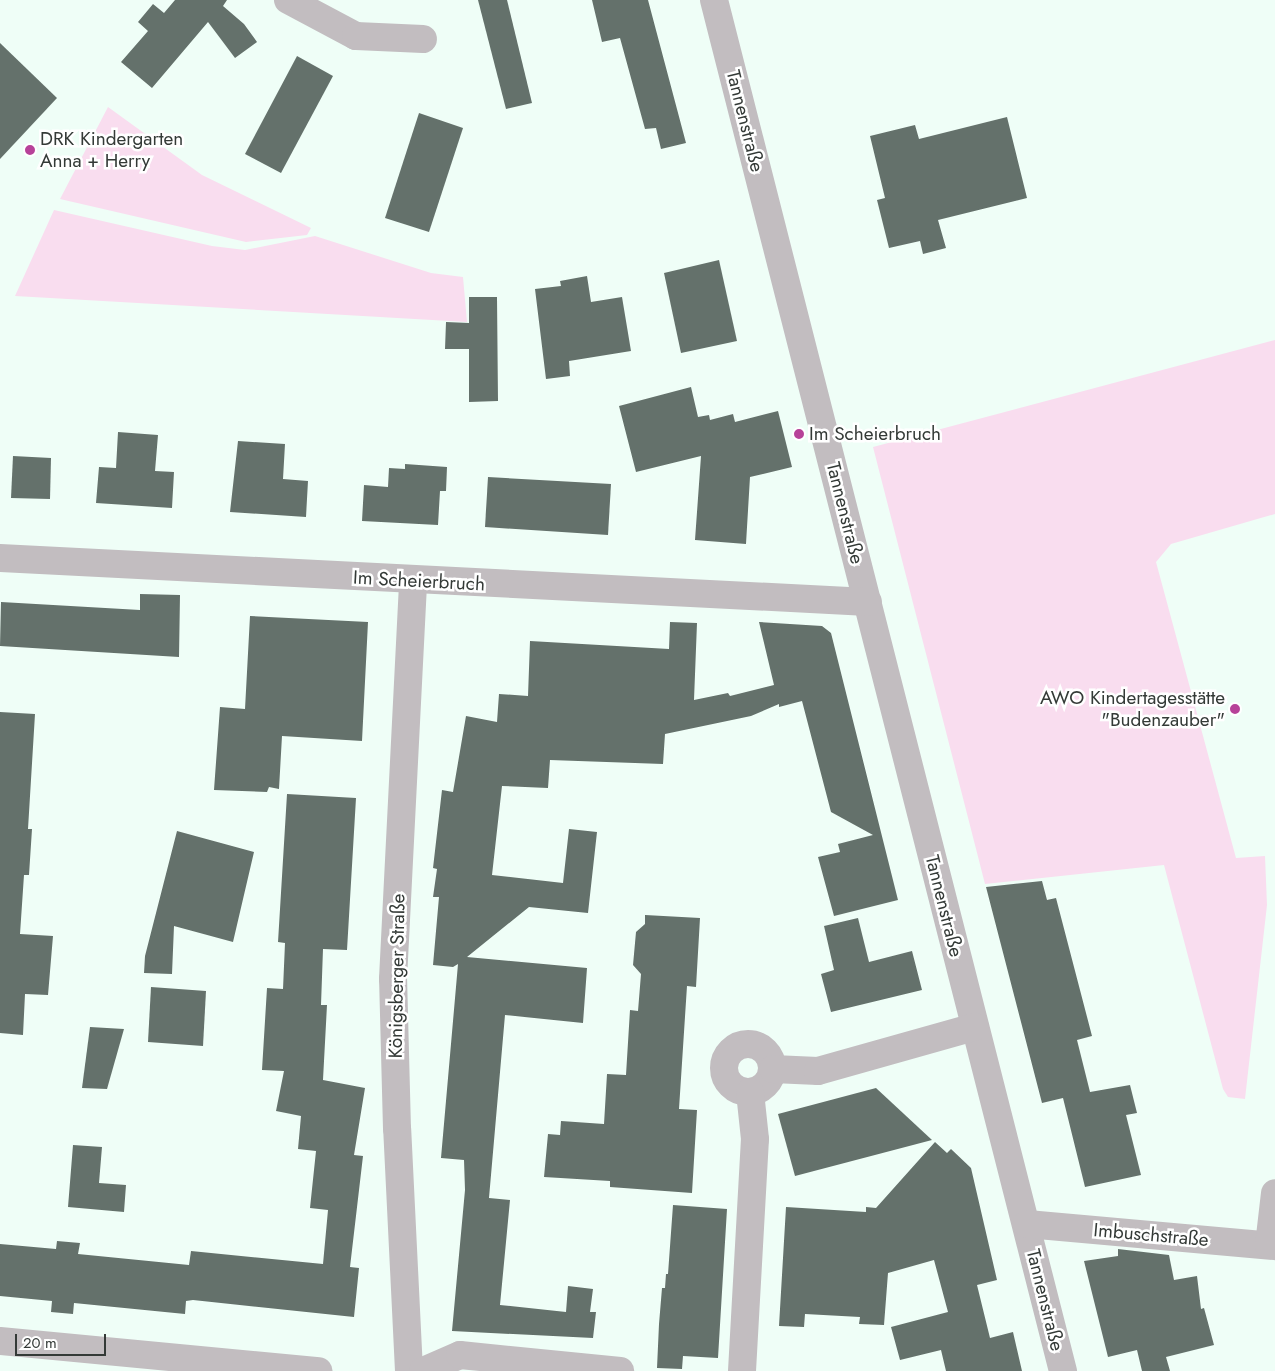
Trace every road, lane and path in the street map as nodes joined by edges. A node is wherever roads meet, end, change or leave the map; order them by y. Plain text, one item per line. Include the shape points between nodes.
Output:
1 (288, 0) edge
2 (714, 0) edge
3 (423, 39) dead end
4 (0, 558) edge
5 (413, 581) junction
6 (868, 602) junction
7 (975, 1026) junction
8 (773, 1069) junction
9 (750, 1092) junction
10 (1275, 1193) edge
11 (1027, 1224) junction
12 (1272, 1246) edge
13 (0, 1341) edge
14 (135, 1364) edge
15 (320, 1371) edge
16 (409, 1371) edge
17 (423, 1371) edge
18 (620, 1371) edge
19 (742, 1371) edge
20 (1063, 1371) edge

1 - 3 street via 356,36
2 - 6 street, Tannenstraße
4 - 5 street, Im Scheierbruch
5 - 6 street, Im Scheierbruch
5 - 16 street, Königsberger Straße via 393,979
6 - 7 street, Tannenstraße
7 - 8 street via 818,1072
7 - 11 street, Tannenstraße
8 - 9 street via 766,1085
8 - 9 street via 769,1055 759,1045 739,1045 731,1050 724,1068 726,1078 732,1086
9 - 19 street via 755,1139
10 - 12 street
11 - 12 street, Imbuschstraße
11 - 20 street, Tannenstraße
13 - 14 street
14 - 15 street
17 - 18 street via 460,1355

